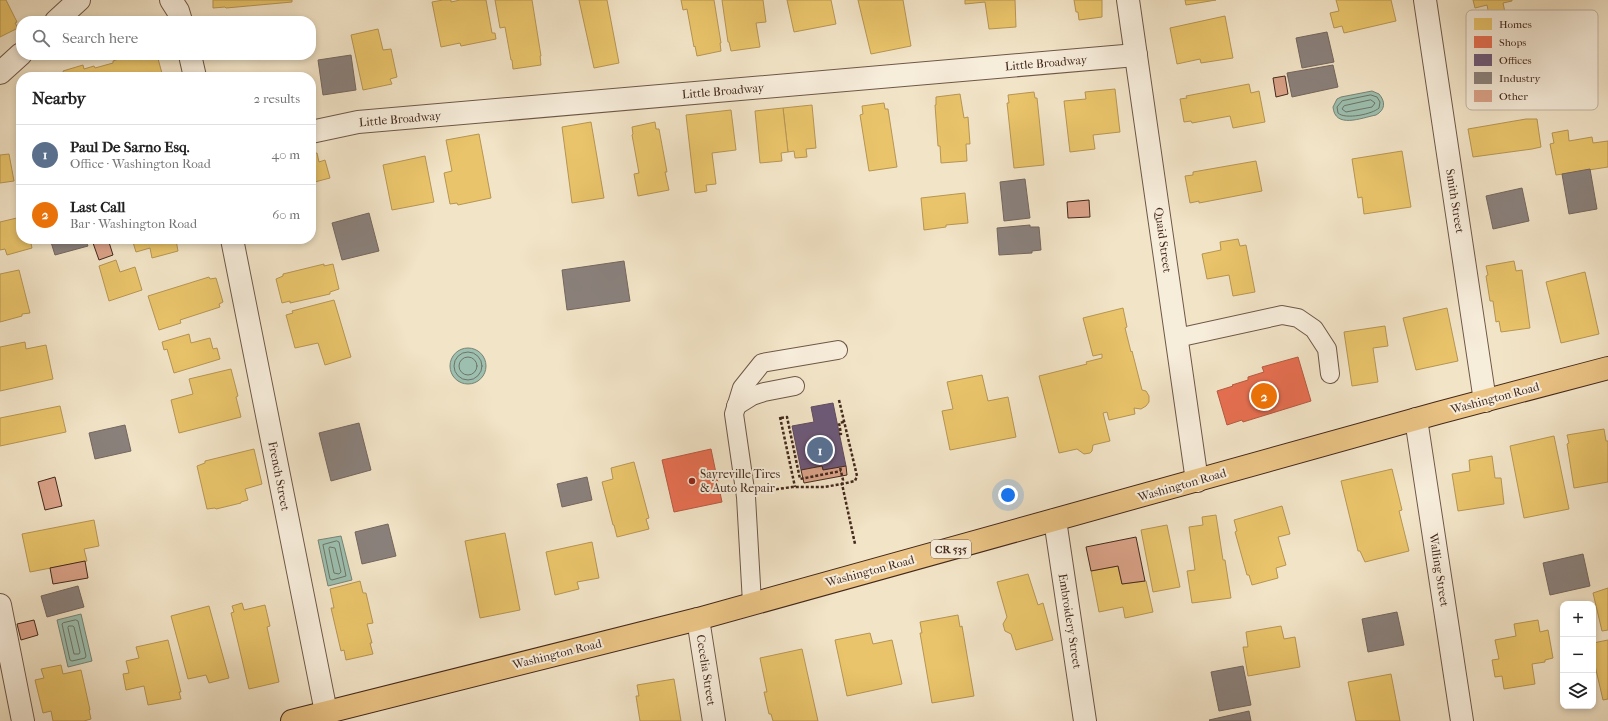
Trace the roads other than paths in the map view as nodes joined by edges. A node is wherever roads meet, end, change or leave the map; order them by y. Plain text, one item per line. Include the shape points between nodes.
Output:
1 (79, 0) edge
2 (172, 0) edge
3 (1128, 0) edge
4 (1425, 0) edge
5 (61, 16) edge
6 (180, 16) edge
7 (1136, 55) junction
8 (16, 59) edge
9 (191, 60) edge
10 (194, 72) edge
11 (0, 73) edge
12 (316, 131) edge
13 (233, 244) edge
14 (1177, 338) junction
15 (838, 350) dead end
16 (1608, 368) edge
17 (1330, 374) dead end
18 (794, 386) dead end
19 (1486, 401) junction
20 (736, 406) junction
21 (1416, 419) junction
22 (1197, 481) junction
23 (1055, 520) junction
24 (752, 604) junction
25 (0, 605) edge
26 (698, 619) junction
27 (326, 712) junction
28 (23, 721) edge
29 (292, 721) edge
30 (714, 721) edge
31 (1085, 721) edge
32 (1462, 721) edge

1 - 5 street
2 - 6 street
3 - 7 street, Quaid Street
4 - 19 street, Smith Street
7 - 12 street, Little Broadway via 358,122
7 - 14 street, Quaid Street
8 - 11 street
9 - 10 street
13 - 27 street, French Street
14 - 17 lane via 1282,315 1298,318 1314,329 1328,349
14 - 22 street, Quaid Street
15 - 20 lane via 762,363 742,388
16 - 19 main road, Washington Road / CR 535
18 - 20 lane via 752,396
19 - 21 main road, Washington Road / CR 535
20 - 24 lane via 734,420 746,497
21 - 22 main road, Washington Road / CR 535
21 - 32 street, Walling Street
22 - 23 main road, Washington Road / CR 535
23 - 24 main road, Washington Road / CR 535
23 - 31 street, Embroidery Street
24 - 26 main road, Washington Road / CR 535
25 - 28 street
26 - 27 main road, Washington Road / CR 535
26 - 30 street, Cecelia Street
27 - 29 main road, Washington Road / CR 535

